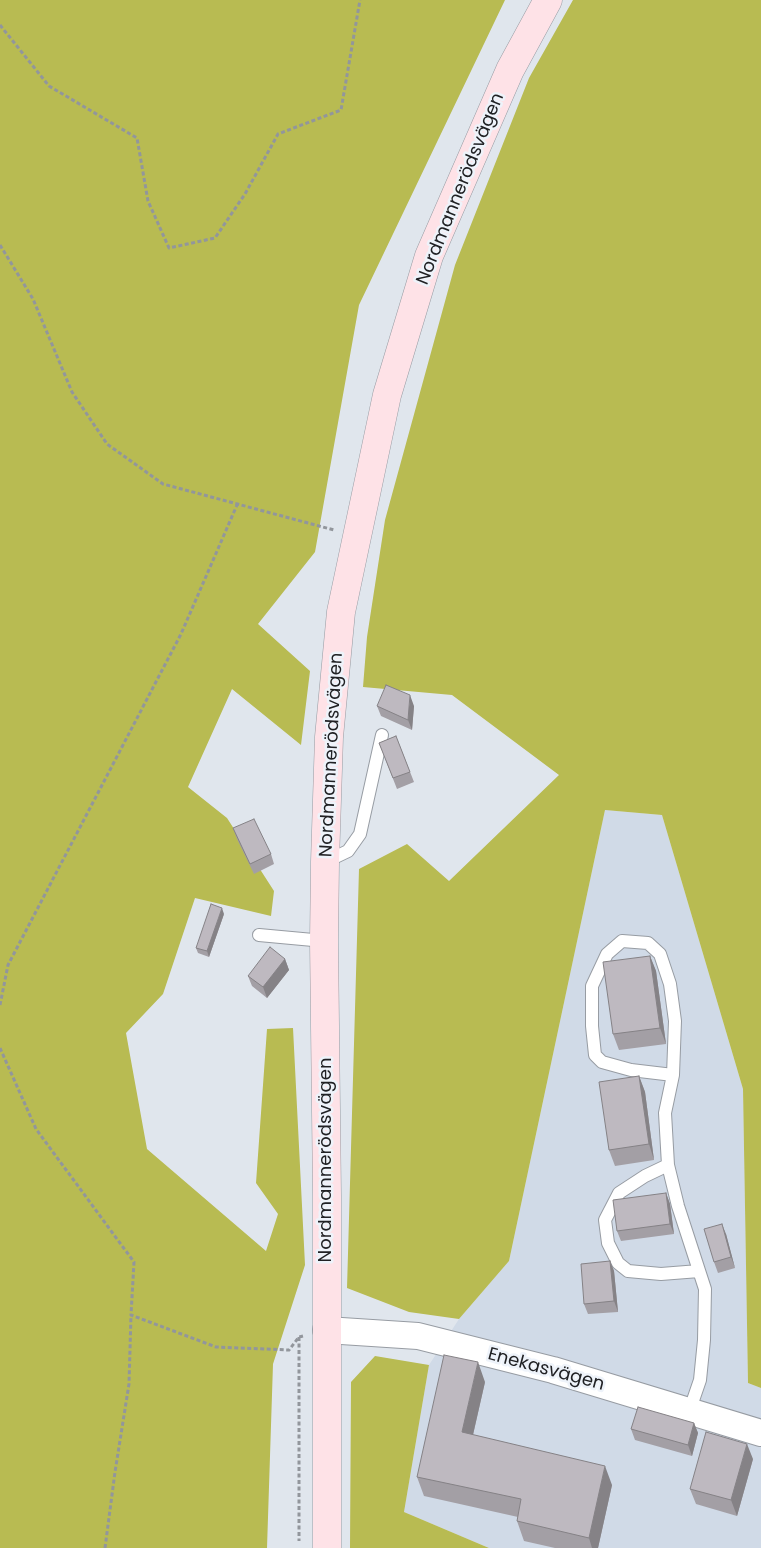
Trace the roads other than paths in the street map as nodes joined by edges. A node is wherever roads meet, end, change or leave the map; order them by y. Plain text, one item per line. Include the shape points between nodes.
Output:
1 (548, 0) edge
2 (382, 735) dead end
3 (325, 862) junction
4 (259, 935) dead end
5 (324, 941) junction
6 (673, 1075) junction
7 (668, 1165) junction
8 (699, 1271) junction
9 (326, 1330) junction
10 (689, 1412) junction
11 (761, 1434) edge
12 (327, 1548) edge

1 - 3 main road, Nordmannerödsvägen via 510,70 429,256 387,394 342,612 329,737
2 - 3 lane via 360,834 348,851
3 - 5 main road, Nordmannerödsvägen
4 - 5 lane
5 - 9 main road, Nordmannerödsvägen
6 - 6 lane via 675,1021 670,984 660,954 648,943 622,941 607,954 592,986 595,1055 602,1062 631,1070
6 - 7 lane via 665,1113
7 - 8 lane
7 - 8 lane via 619,1193 605,1220 608,1243 618,1263 628,1271 661,1274
8 - 10 lane via 705,1289 704,1340 700,1380
9 - 10 street, Enekasvägen via 418,1336 554,1370
9 - 12 main road, Nordmannerödsvägen
10 - 11 street, Enekasvägen

